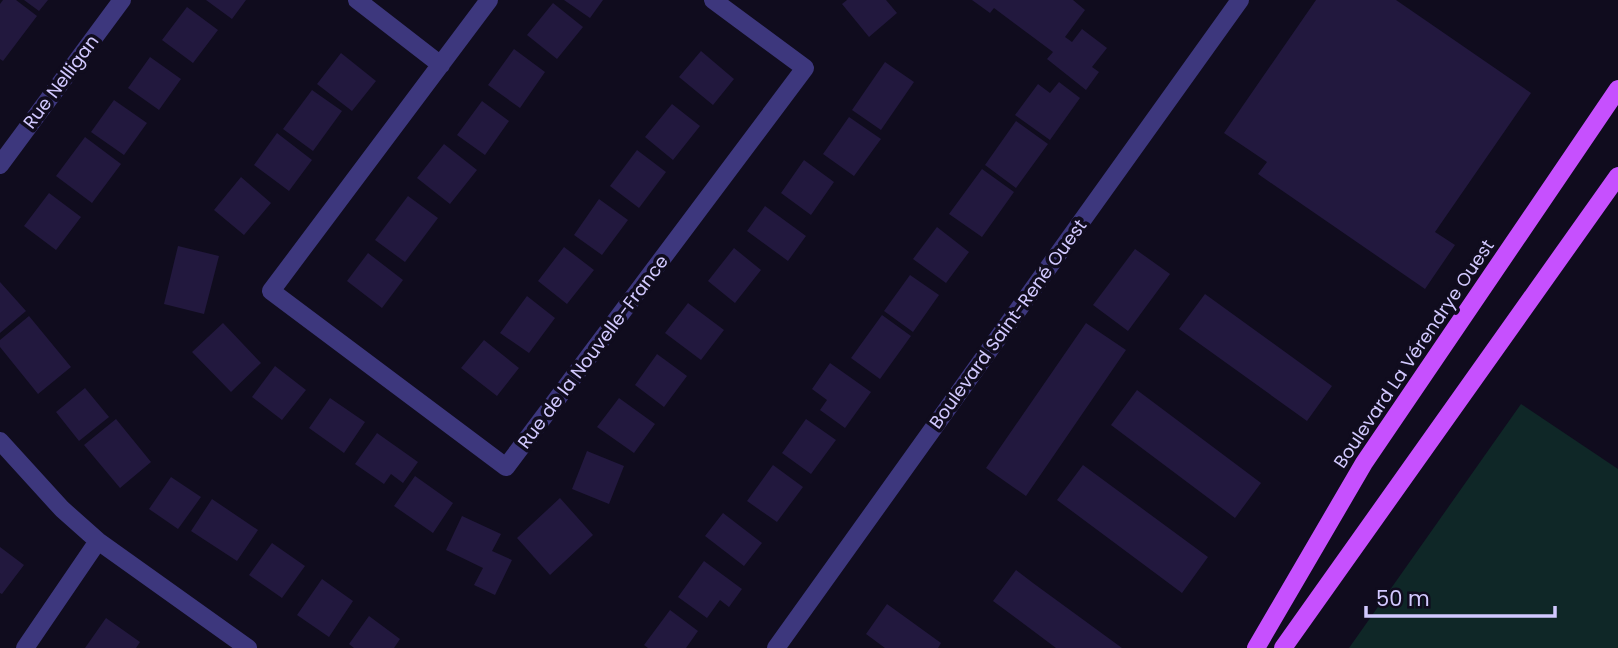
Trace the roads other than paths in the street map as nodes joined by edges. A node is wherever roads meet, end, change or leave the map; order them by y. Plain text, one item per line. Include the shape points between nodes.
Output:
1 (122, 0) edge
2 (356, 0) edge
3 (489, 0) edge
4 (713, 0) edge
5 (1240, 0) edge
6 (440, 65) junction
7 (1618, 89) edge
8 (0, 165) edge
9 (1618, 179) edge
10 (0, 441) edge
11 (98, 541) junction
12 (25, 648) edge
13 (247, 648) edge
14 (776, 648) edge
15 (1256, 648) edge
16 (1283, 648) edge

1 - 8 street, Rue Nelligan
2 - 6 street
3 - 6 street, Rue de la Nouvelle-France
4 - 6 street, Rue de la Nouvelle-France via 805,68 506,467 271,291
5 - 14 street, Boulevard Saint-René Ouest
7 - 15 main road, Boulevard La Vérendrye Ouest via 1364,463
9 - 16 main road
10 - 11 street via 61,509
11 - 12 street
11 - 13 street

